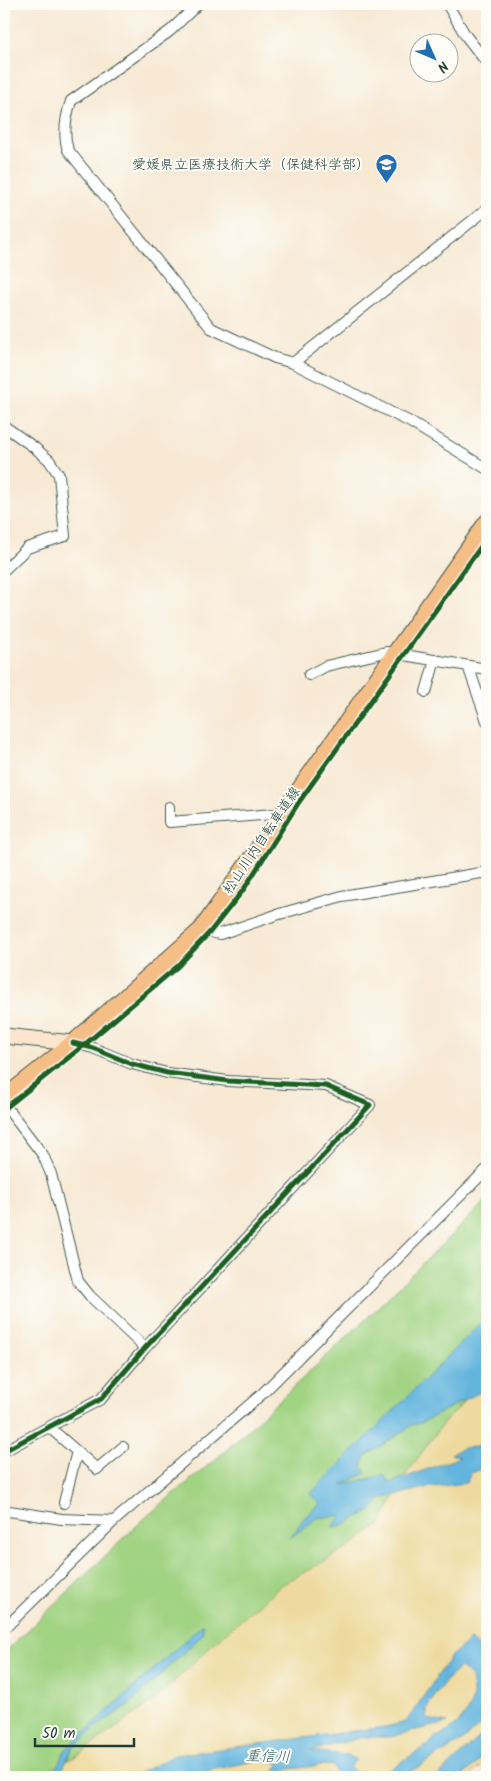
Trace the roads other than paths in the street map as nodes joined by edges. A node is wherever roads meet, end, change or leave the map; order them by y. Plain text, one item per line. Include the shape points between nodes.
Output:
1 (198, 4) edge
2 (447, 4) edge
3 (487, 63) edge
4 (487, 208) edge
5 (293, 363) junction
6 (4, 426) edge
7 (487, 469) edge
8 (487, 522) edge
9 (4, 570) edge
10 (394, 653) junction
11 (435, 660) junction
12 (468, 666) junction
13 (487, 669) edge
14 (309, 675) dead end
15 (426, 692) dead end
16 (487, 721) edge
17 (169, 807) dead end
18 (280, 818) junction
19 (487, 872) edge
20 (201, 930) junction
21 (4, 1036) edge
22 (73, 1043) junction
23 (4, 1098) edge
24 (4, 1104) edge
25 (487, 1169) edge
26 (145, 1348) junction
27 (49, 1427) junction
28 (123, 1447) dead end
29 (4, 1451) edge
30 (77, 1451) junction
31 (64, 1503) dead end
32 (4, 1513) edge
33 (114, 1521) junction
34 (4, 1629) edge

1 - 5 street via 170,31 71,101 65,141 68,150 211,328
2 - 3 street
4 - 5 street
5 - 7 street via 410,422
6 - 9 street via 49,460 59,474 65,536 28,548
8 - 10 main road
10 - 11 street
10 - 14 street via 326,666
10 - 18 main road
11 - 12 street
11 - 15 street
12 - 13 street
12 - 16 street
17 - 18 street via 169,822 274,814
18 - 20 main road
19 - 20 street via 342,896 220,934
20 - 22 main road
21 - 22 main road
22 - 23 main road
22 - 26 street via 167,1074 326,1086 370,1105
24 - 26 street via 43,1155 78,1281
25 - 33 street via 262,1394
26 - 27 street via 100,1399
27 - 29 street
27 - 30 street
28 - 30 street via 97,1469
30 - 31 street
32 - 33 street
33 - 34 street

